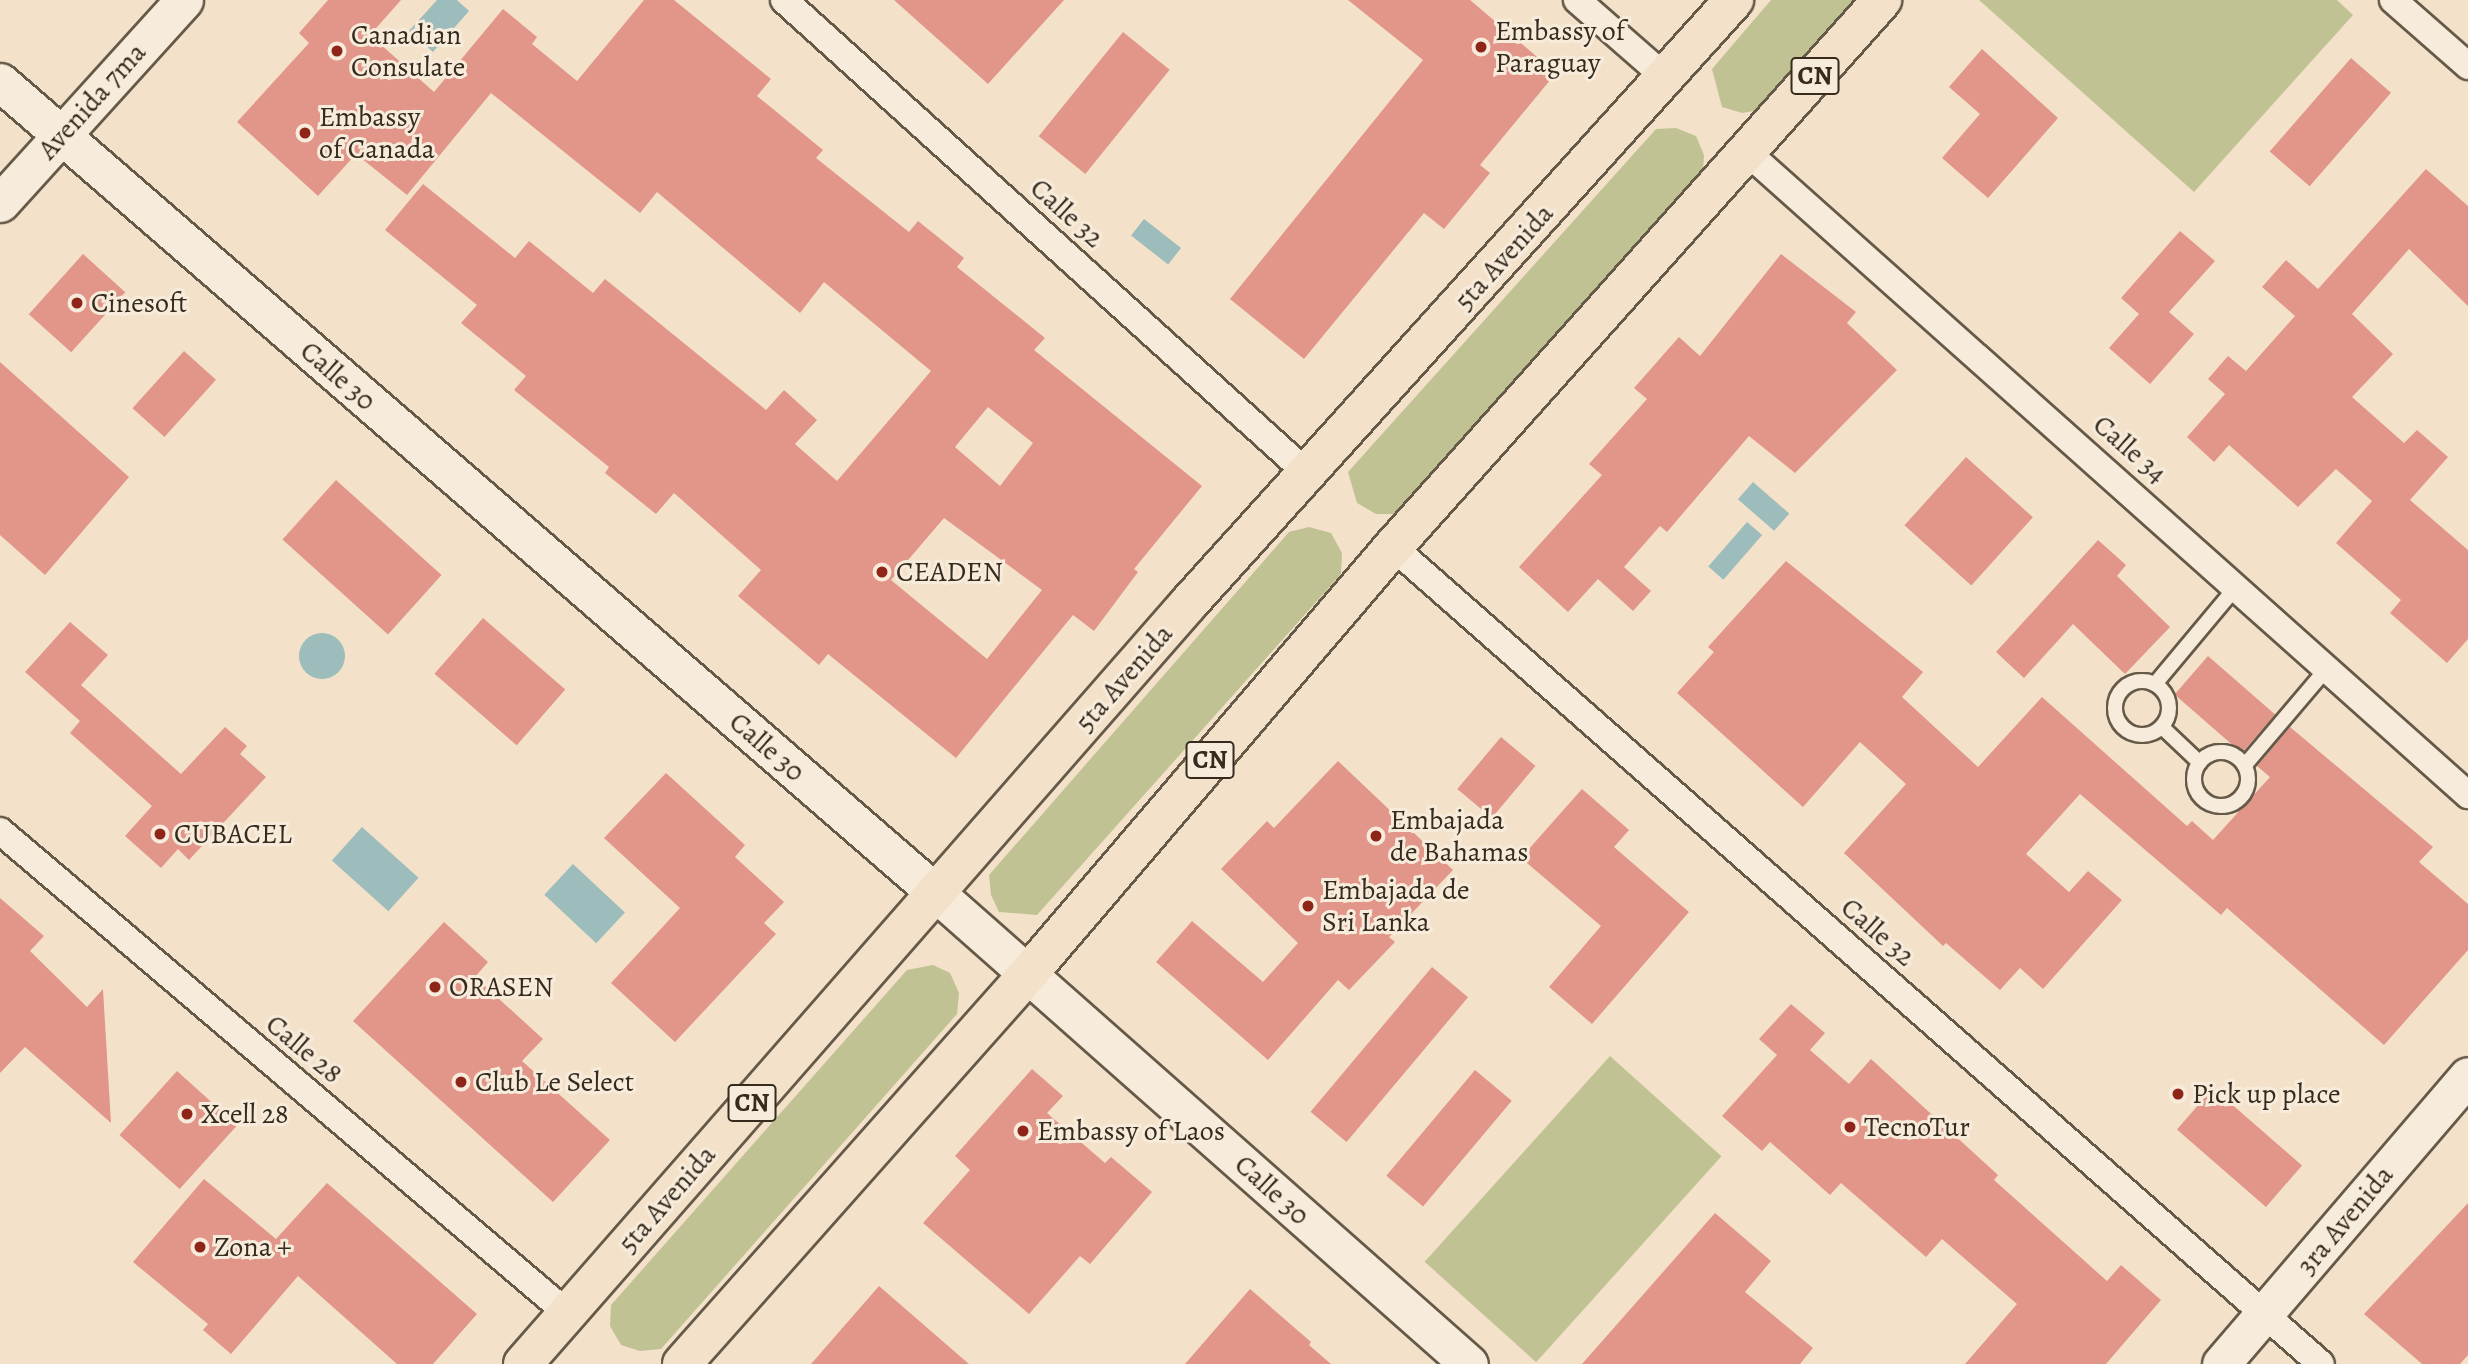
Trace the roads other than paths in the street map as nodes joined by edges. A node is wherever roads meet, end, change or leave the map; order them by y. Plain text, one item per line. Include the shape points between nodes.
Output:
1 (184, 0) edge
2 (784, 0) edge
3 (1577, 0) edge
4 (1734, 0) edge
5 (1882, 0) edge
6 (2393, 0) edge
7 (2468, 66) edge
8 (1666, 78) junction
9 (0, 82) edge
10 (60, 136) junction
11 (1748, 153) junction
12 (0, 203) edge
13 (1307, 473) junction
14 (1393, 547) junction
15 (2237, 586) junction
16 (2328, 667) junction
17 (2155, 684) junction
18 (2162, 727) junction
19 (2200, 763) junction
20 (2245, 765) junction
21 (2468, 795) edge
22 (0, 831) edge
23 (936, 893) junction
24 (1028, 974) junction
25 (2468, 1076) edge
26 (567, 1314) junction
27 (2266, 1314) junction
28 (523, 1364) edge
29 (682, 1364) edge
30 (1469, 1364) edge
31 (2221, 1364) edge
32 (2321, 1364) edge

1 - 10 main road, Avenida 7ma
2 - 13 street, Calle 32
3 - 8 street
4 - 8 highway, 5ta Avenida / CN
5 - 11 highway, CN
6 - 7 street
8 - 13 highway, 5ta Avenida / CN
9 - 10 main road, Calle 30
10 - 12 main road, Avenida 7ma
10 - 23 main road, Calle 30
11 - 14 highway, CN
11 - 15 street, Calle 34
13 - 23 highway, 5ta Avenida / CN
14 - 24 highway, CN
14 - 27 street, Calle 32
15 - 16 street, Calle 34
15 - 17 lane
16 - 20 lane
16 - 21 street, Calle 34
17 - 18 lane via 2169,707
17 - 18 lane via 2137,682 2121,690 2116,716 2133,734 2151,734
18 - 19 lane
19 - 20 lane via 2222,752
19 - 20 lane via 2194,779 2199,795 2223,806 2245,792
22 - 26 street, Calle 28
23 - 24 main road, Calle 30
23 - 26 highway, 5ta Avenida / CN
24 - 29 highway, CN
24 - 30 main road, Calle 30
25 - 27 main road, 3ra Avenida
26 - 28 highway, 5ta Avenida / CN
27 - 31 main road, 3ra Avenida
27 - 32 street, Calle 32

